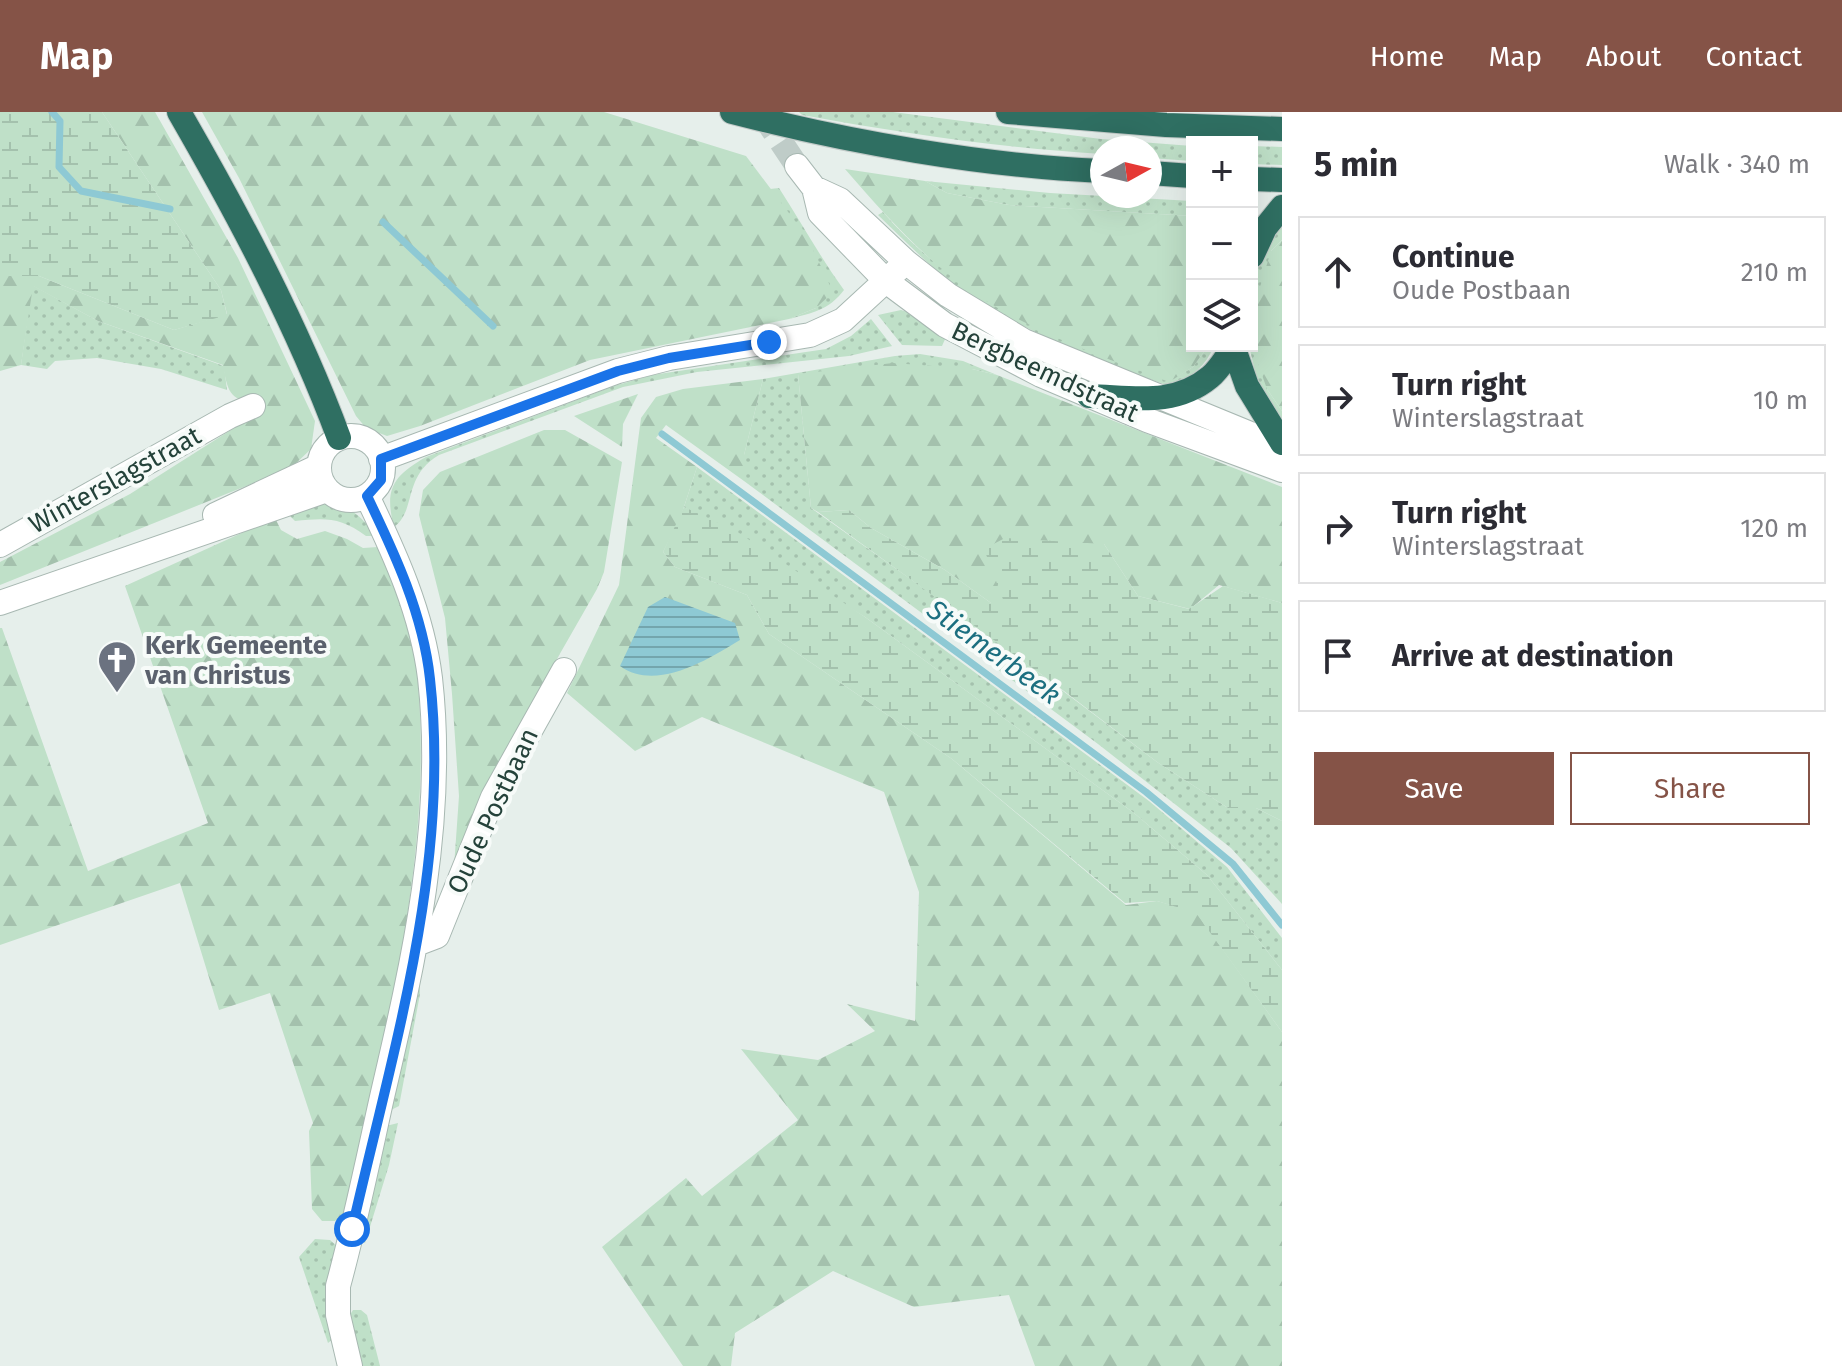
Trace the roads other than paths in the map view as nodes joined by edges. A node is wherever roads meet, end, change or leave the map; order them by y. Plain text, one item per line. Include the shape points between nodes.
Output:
1 (179, 112) edge
2 (732, 112) edge
3 (1008, 112) edge
4 (1209, 112) edge
5 (1244, 128) junction
6 (1282, 129) edge
7 (797, 166) tunnel mouth
8 (1090, 170) edge
9 (1162, 174) edge
10 (1186, 176) edge
11 (1258, 179) edge
12 (1282, 180) edge
13 (814, 188) junction
14 (1282, 207) edge
15 (1258, 243) edge
16 (906, 262) junction
17 (886, 281) junction
18 (1229, 352) edge
19 (1235, 352) edge
20 (1089, 396) junction
21 (1159, 398) junction
22 (253, 406) dead end
23 (339, 438) junction
24 (1282, 445) edge
25 (381, 459) junction
26 (319, 466) junction
27 (1282, 470) edge
28 (327, 490) junction
29 (367, 496) junction
30 (0, 545) edge
31 (115, 563) junction
32 (0, 603) edge
33 (564, 670) dead end
34 (416, 944) junction
35 (350, 1366) edge

1 - 23 highway via 256,254
2 - 8 highway via 864,141
3 - 5 highway
4 - 5 highway
5 - 6 highway
7 - 13 street, Bergbeemdstraat
9 - 10 highway
11 - 12 highway
13 - 16 street, Bergbeemdstraat via 840,200
13 - 17 street, Bergbeemdstraat via 820,213
14 - 15 highway
16 - 17 street
16 - 21 street, Bergbeemdstraat via 948,295 1024,341
17 - 20 street, Bergbeemdstraat via 967,338
17 - 25 street via 843,320 810,335 618,371
18 - 21 highway via 1212,376 1185,394
19 - 24 highway via 1247,386
20 - 21 highway
20 - 27 street, Bergbeemdstraat
21 - 24 street, Bergbeemdstraat
22 - 30 street, Winterslagstraat via 226,405
23 - 25 street via 360,437 377,449
23 - 26 street via 323,451
25 - 29 street via 381,480
26 - 28 street
26 - 31 street
28 - 29 street via 346,500
28 - 31 street
29 - 34 street, Oude Postbaan via 405,581 430,678 432,841
31 - 32 street
33 - 34 street, Oude Postbaan via 493,797 437,936
34 - 35 street, Oude Postbaan via 338,1286 338,1315

